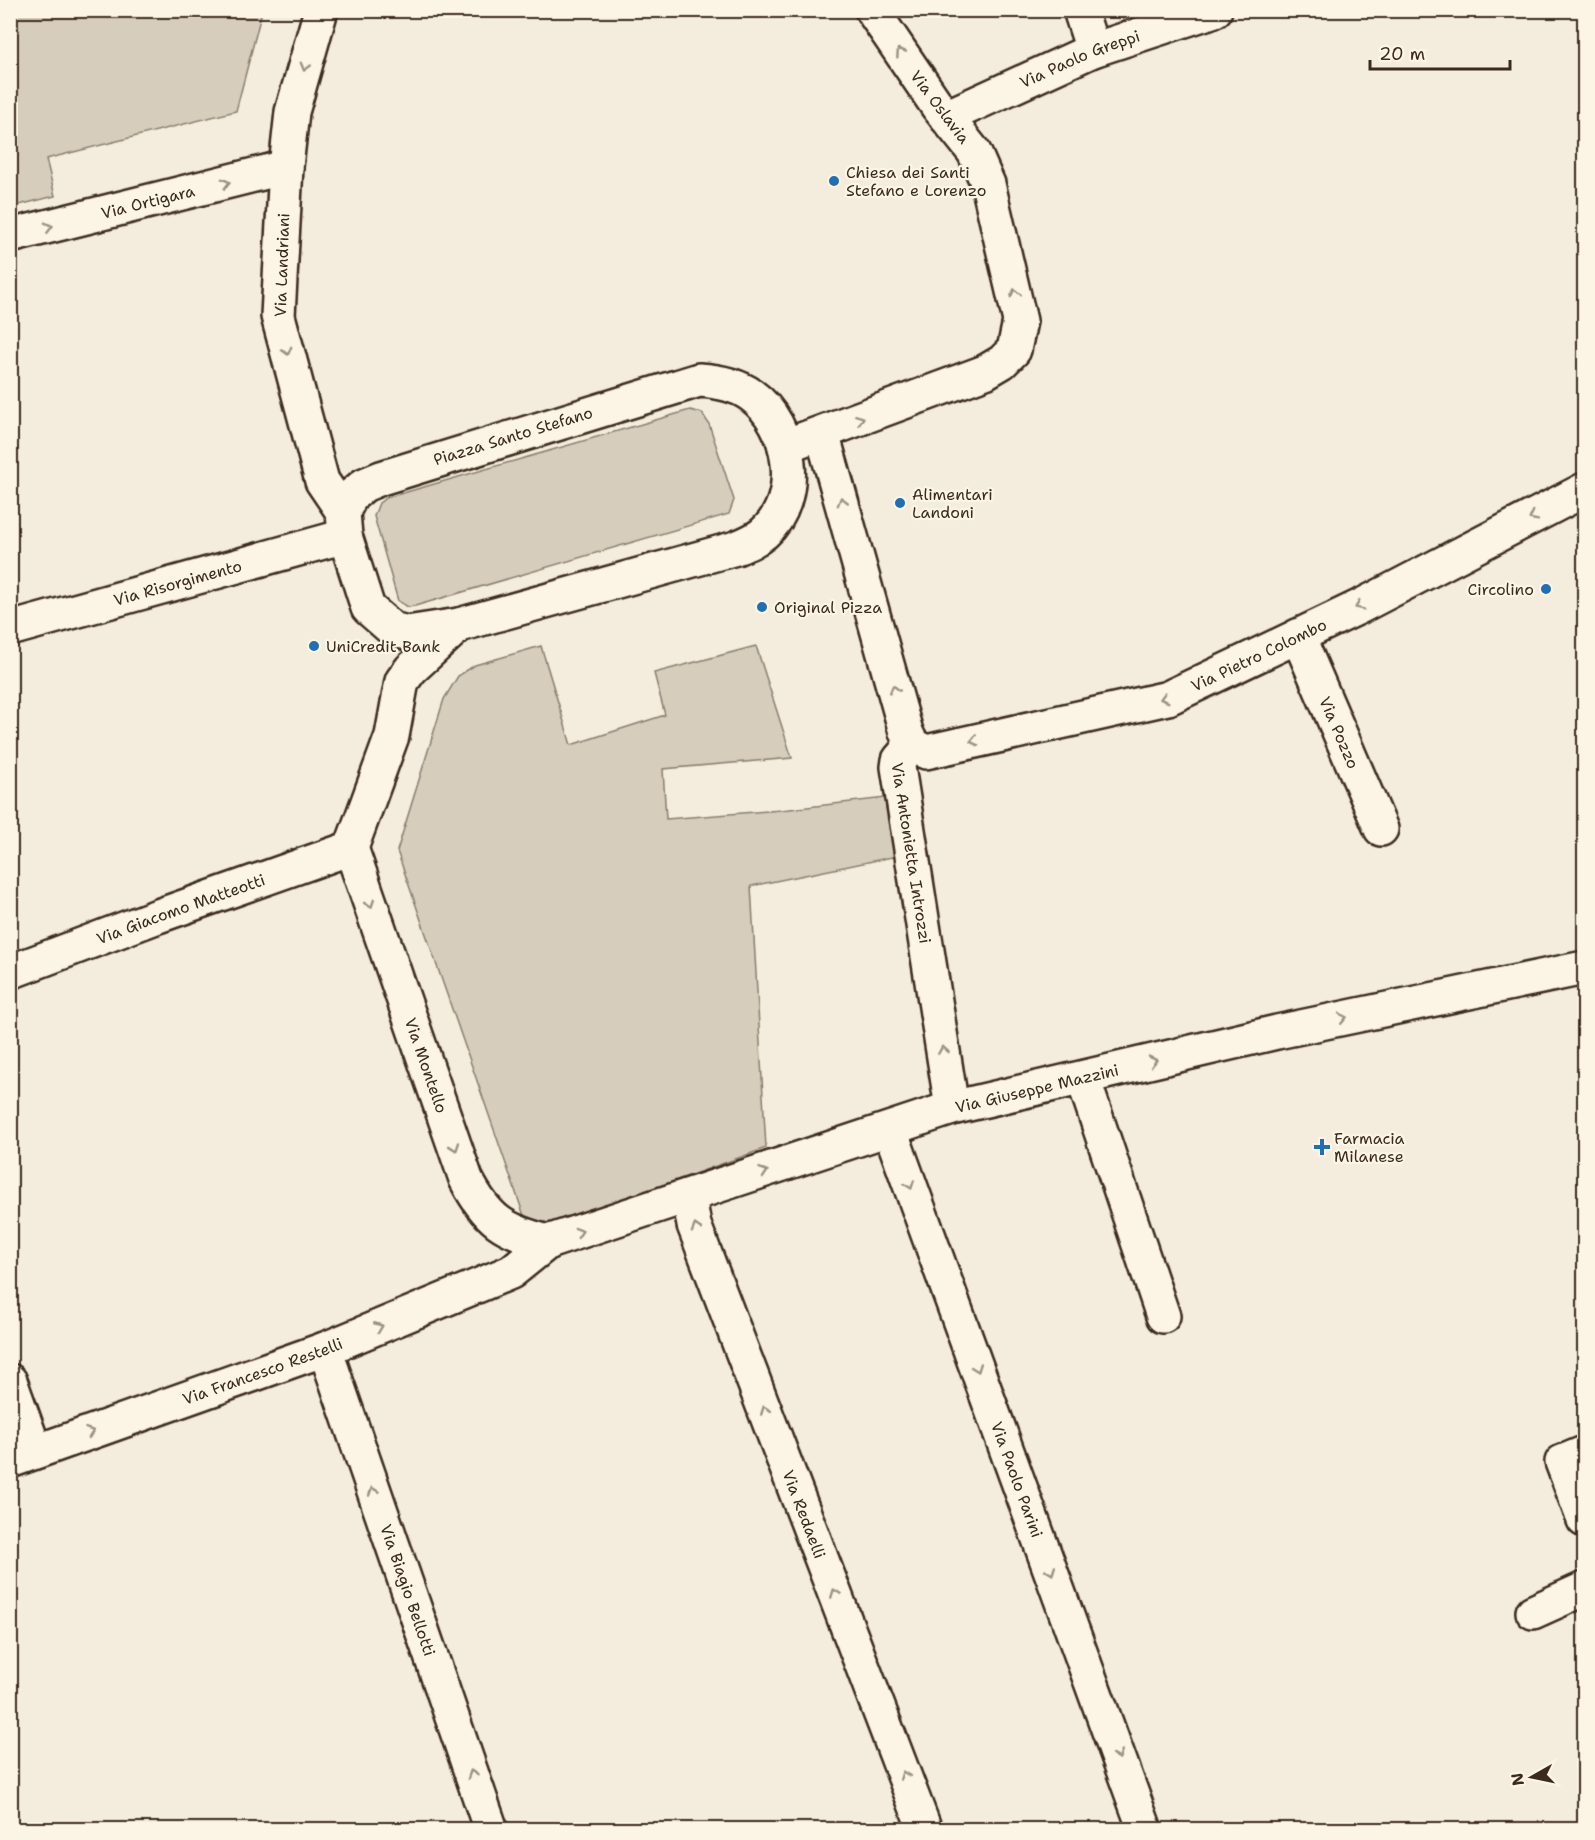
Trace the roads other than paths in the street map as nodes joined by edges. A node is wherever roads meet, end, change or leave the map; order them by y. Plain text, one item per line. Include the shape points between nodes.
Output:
1 (321, 10) edge
2 (872, 10) edge
3 (1080, 10) edge
4 (1215, 10) edge
5 (1093, 50) junction
6 (946, 117) junction
7 (286, 168) junction
8 (10, 236) edge
9 (822, 433) junction
10 (785, 446) junction
11 (1584, 490) edge
12 (344, 524) junction
13 (382, 623) junction
14 (459, 626) junction
15 (10, 629) edge
16 (1298, 636) junction
17 (402, 681) junction
18 (912, 745) junction
19 (1381, 829) dead end
20 (351, 849) junction
21 (1584, 968) edge
22 (10, 972) edge
23 (1083, 1078) junction
24 (952, 1108) junction
25 (890, 1130) junction
26 (689, 1197) junction
27 (548, 1242) junction
28 (512, 1272) joint
29 (1163, 1316) dead end
30 (325, 1350) junction
31 (10, 1382) edge
32 (1584, 1453) edge
33 (22, 1456) edge
34 (1584, 1520) edge
35 (1584, 1589) edge
36 (1533, 1612) dead end
37 (491, 1830) edge
38 (925, 1830) edge
39 (1145, 1830) edge

1 -> 7 street, Via Landriani via 292,112
6 -> 2 street, Via Oslavia
3 - 5 street
4 - 5 street, Via Paolo Greppi
5 - 6 street, Via Paolo Greppi
9 -> 6 street, Via Oslavia via 985,372 1014,350 1020,321 990,194 974,152
8 -> 7 street, Via Ortigara
7 -> 12 street, Via Landriani via 278,316 322,481
9 - 10 street
18 -> 9 street, Via Antonietta Introzzi
10 - 12 street, Piazza Santo Stefano via 770,414 751,395 718,382 699,380 381,478 351,496
10 - 14 street, Piazza Santo Stefano via 789,470 786,496 777,517 758,538 736,548
11 -> 16 street, Via Pietro Colombo
12 - 13 street via 368,608
12 - 15 street, Via Risorgimento
13 - 14 street, Piazza Santo Stefano via 407,633
13 - 17 street
14 - 17 street, Piazza Santo Stefano
16 -> 18 street, Via Pietro Colombo via 1168,698 926,752
16 - 19 street, Via Pozzo
17 - 20 street via 392,736
24 -> 18 street, Via Antonietta Introzzi via 898,767
20 - 22 street, Via Giacomo Matteotti
20 -> 27 street, Via Montello via 476,1199 501,1226
23 -> 21 street, Via Giuseppe Mazzini via 1277,1032
23 - 24 street, Via Giuseppe Mazzini
23 - 29 street
24 - 25 street, Via Giuseppe Mazzini
26 -> 25 street, Via Giuseppe Mazzini
25 -> 39 street, Via Paolo Parini
27 -> 26 street, Via Giuseppe Mazzini
38 -> 26 street, Via Redaelli via 694,1225
27 - 28 street, Via Giuseppe Mazzini
30 -> 28 street, Via Francesco Restelli
33 -> 30 street, Via Francesco Restelli
37 -> 30 street, Via Biagio Bellotti
31 - 33 street
32 - 34 street via 1562,1462
35 - 36 street

